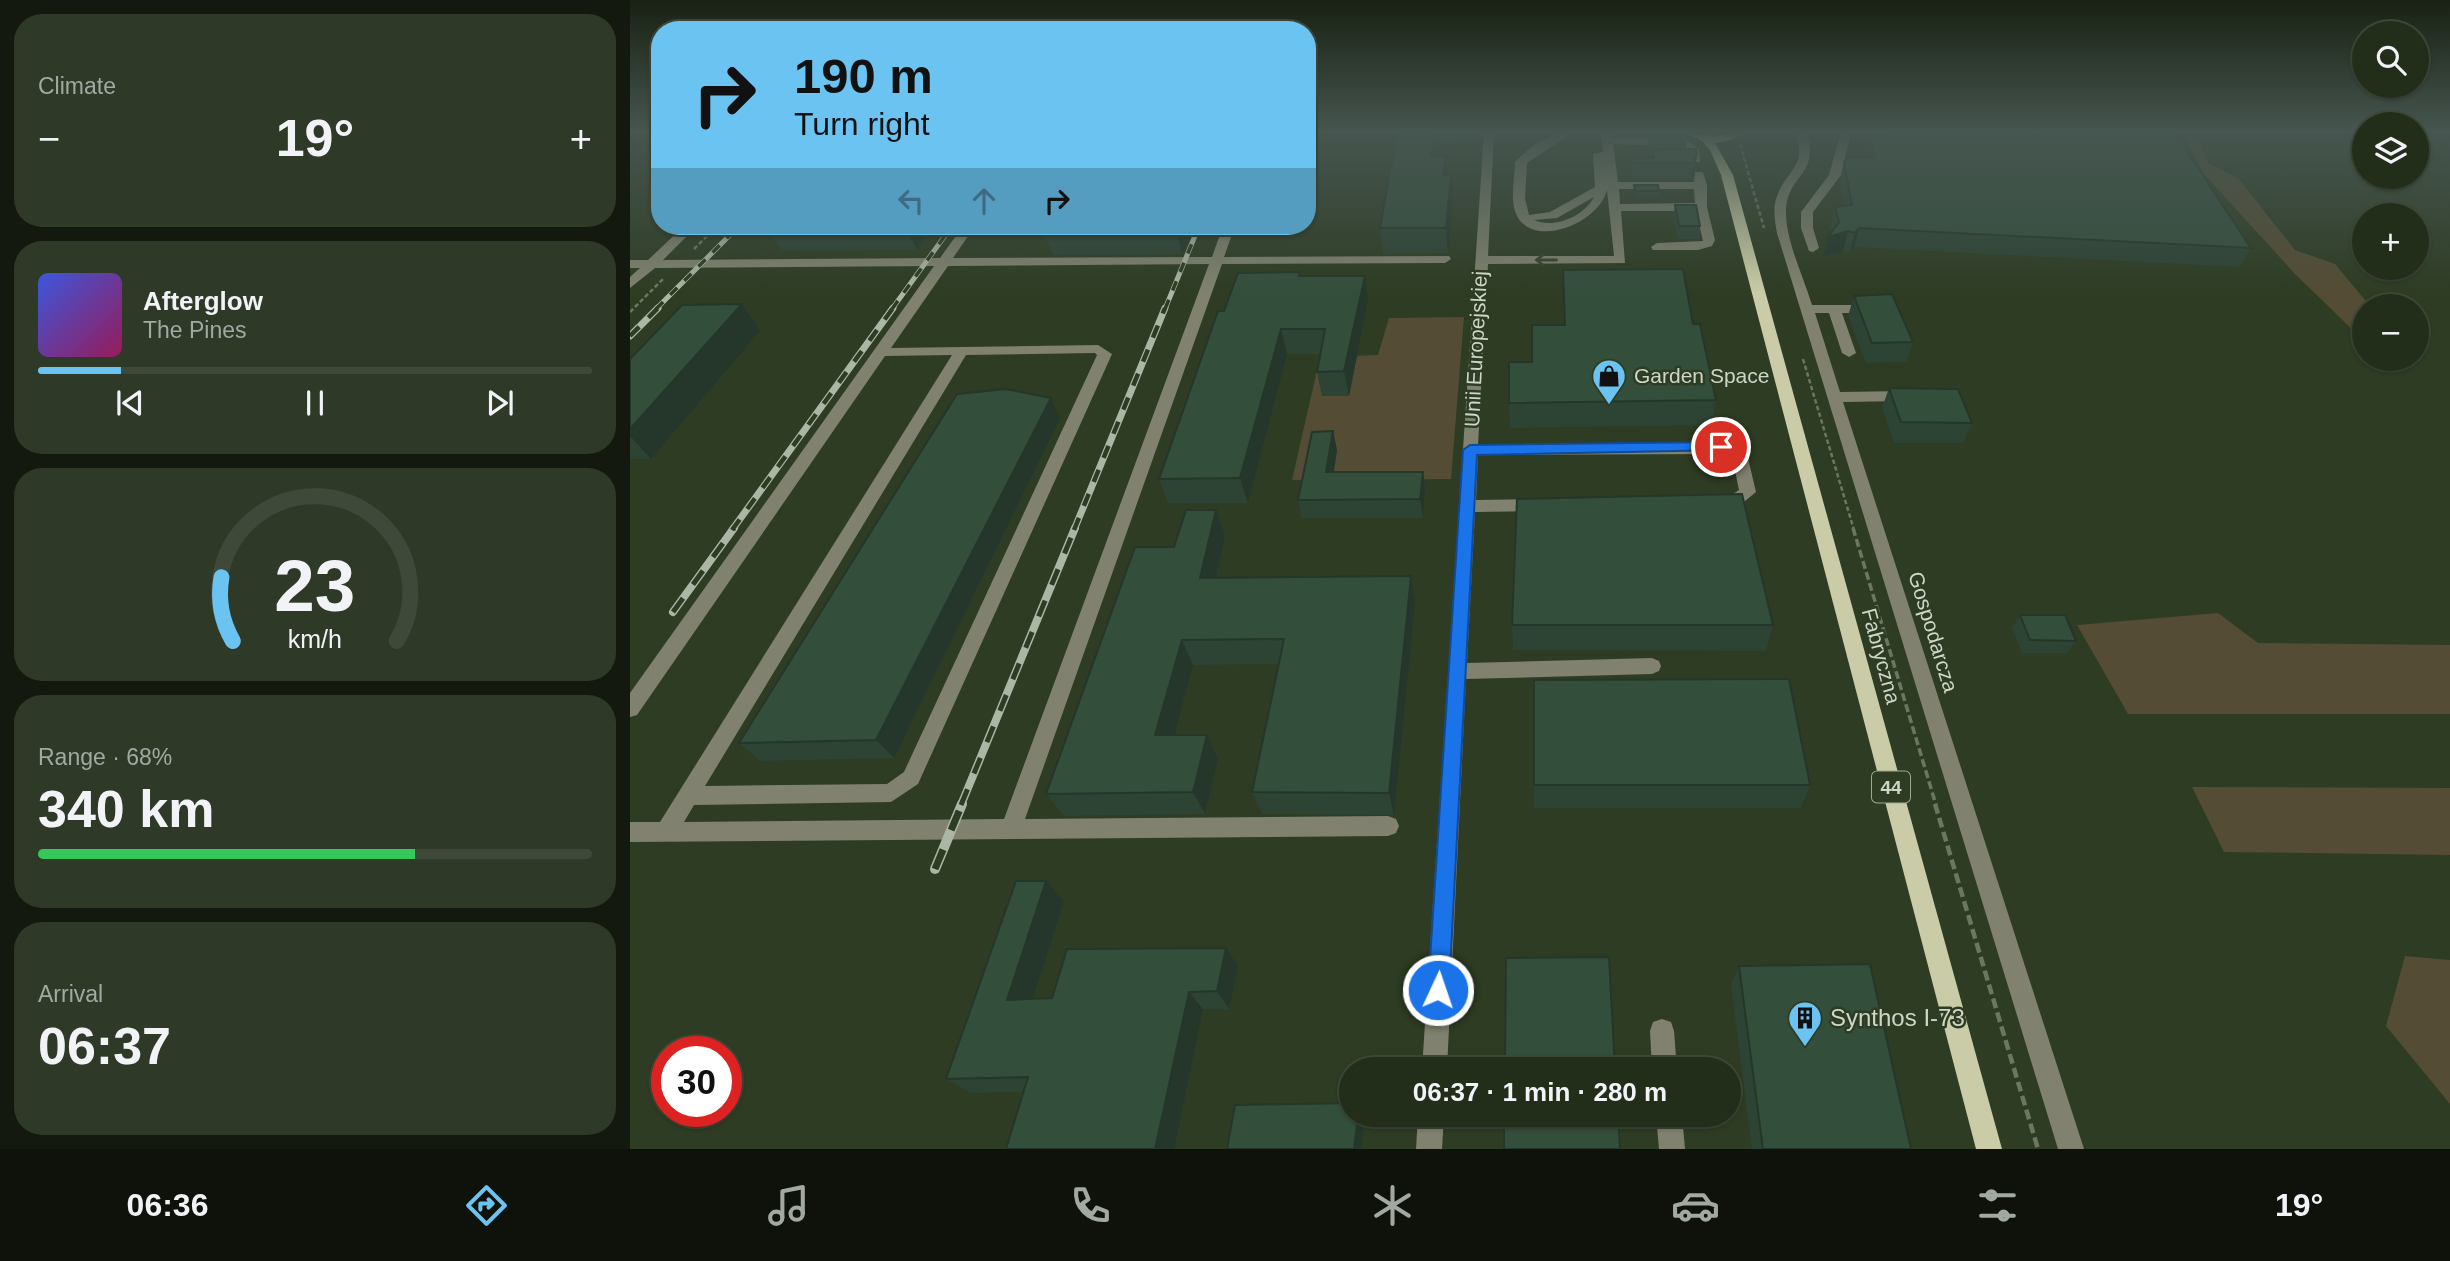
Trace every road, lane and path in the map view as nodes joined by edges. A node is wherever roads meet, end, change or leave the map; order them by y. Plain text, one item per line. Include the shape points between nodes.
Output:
1 (1701, 185) edge
2 (1486, 186) edge
3 (1521, 186) edge
4 (1599, 186) edge
5 (1612, 186) junction
6 (1646, 186) edge
7 (1730, 186) edge
8 (1752, 186) edge
9 (1789, 186) edge
10 (1827, 186) edge
11 (1599, 189) junction
12 (1701, 207) junction
13 (1615, 208) junction
14 (1766, 234) dead end
15 (682, 235) edge
16 (963, 235) edge
17 (1226, 235) edge
18 (1657, 247) dead end
19 (1813, 248) dead end
20 (1445, 259) dead end
21 (1481, 260) junction
22 (1216, 261) junction
23 (943, 263) junction
24 (630, 264) edge
25 (651, 264) junction
26 (630, 284) edge
27 (1808, 309) junction
28 (1834, 309) junction
29 (1875, 309) edge
30 (962, 351) junction
31 (881, 352) junction
32 (1849, 353) dead end
33 (1801, 354) dead end
34 (1919, 396) edge
35 (1835, 397) junction
36 (1470, 450) junction
37 (1706, 502) edge
38 (1557, 505) edge
39 (1467, 506) junction
40 (1653, 666) dead end
41 (1457, 671) junction
42 (630, 709) edge
43 (689, 796) junction
44 (1388, 826) dead end
45 (1011, 829) junction
46 (630, 832) edge
47 (666, 832) junction
48 (1662, 1031) dead end
49 (1435, 1057) edge
50 (1664, 1057) edge
51 (1430, 1127) edge
52 (1670, 1127) edge
53 (1429, 1149) edge
54 (1671, 1149) edge
55 (1989, 1149) edge
56 (2038, 1149) edge
57 (2071, 1149) edge

1 - 12 street
2 - 21 street, Unii Europejskiej
3 - 11 street via 1521,206 1533,216 1553,215
4 - 11 street
5 - 6 street
5 - 11 street
5 - 13 street
7 - 55 main road, Fabryczna / 44
8 - 14 path
9 - 27 street, Gospodarcza via 1780,214
10 - 19 street via 1807,212
12 - 13 street
12 - 18 street via 1708,243
13 -> 21 street via 1621,260
15 - 25 street
16 - 23 street
17 - 22 street
20 - 22 street
21 - 36 street, Unii Europejskiej
22 - 23 street
22 - 45 street
23 - 25 street
23 - 31 street
24 - 25 street
25 - 26 street
27 - 28 street
27 - 35 street, Gospodarcza
28 - 29 street
28 - 32 street
30 - 31 street
30 - 43 street
30 - 43 street via 1098,349 1105,354 911,778 891,793
31 - 42 street
33 - 56 path
34 - 35 street
35 - 57 street, Gospodarcza
36 - 37 street via 1732,449 1739,454 1748,492 1733,502
36 - 39 street, Unii Europejskiej
38 - 39 street
39 - 41 street, Unii Europejskiej
40 - 41 street
41 - 49 street, Unii Europejskiej
43 - 47 street
44 - 45 street
45 - 47 street
46 - 47 street
48 - 50 street
51 - 53 street
52 - 54 street

